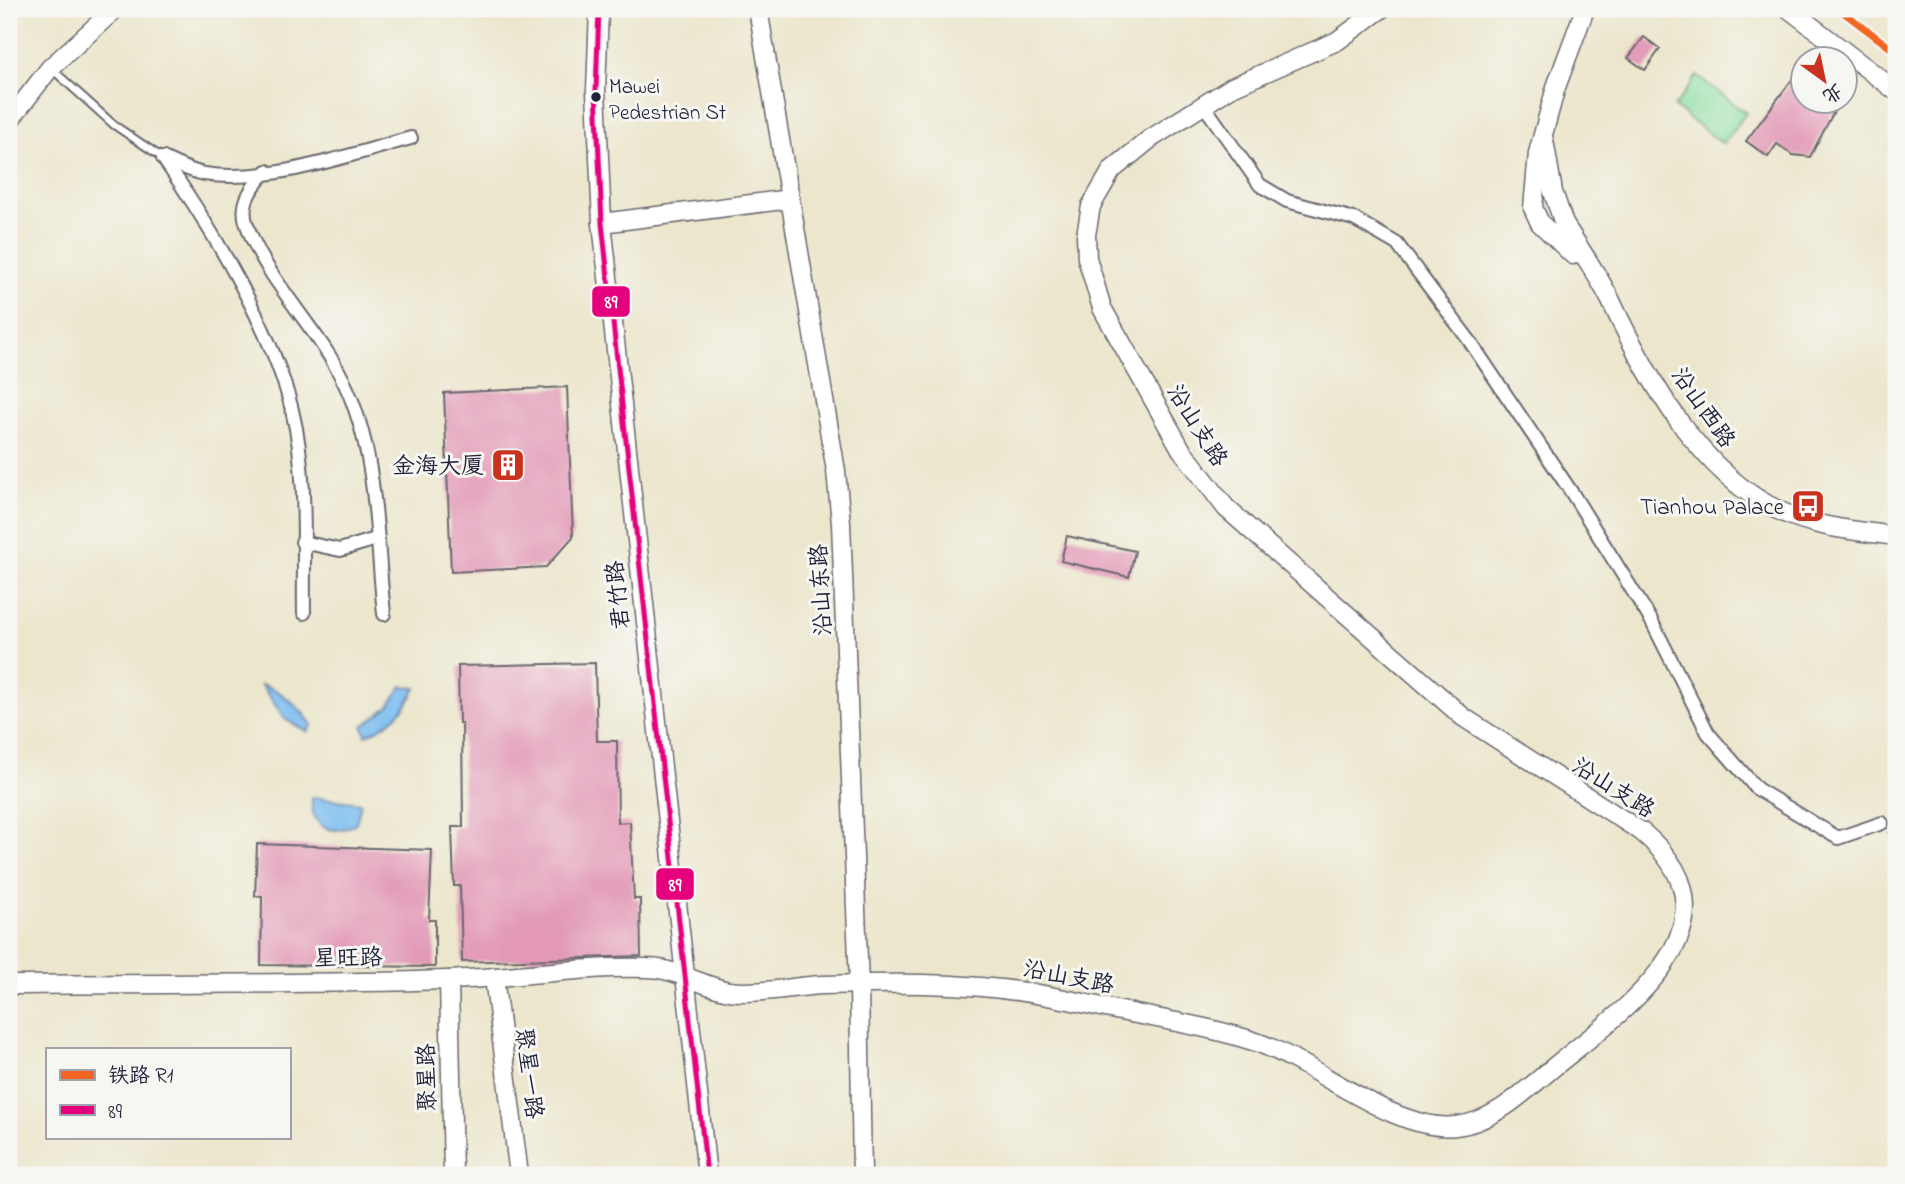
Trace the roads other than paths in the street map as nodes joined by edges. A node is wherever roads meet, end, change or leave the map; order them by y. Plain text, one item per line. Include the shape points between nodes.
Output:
1 (115, 9) edge
2 (599, 9) edge
3 (758, 9) edge
4 (1381, 9) edge
5 (1585, 9) edge
6 (1789, 9) edge
7 (50, 68) junction
8 (1896, 91) edge
9 (1203, 104) junction
10 (9, 121) edge
11 (411, 138) dead end
12 (1544, 140) junction
13 (163, 158) junction
14 (267, 172) junction
15 (790, 199) junction
16 (1560, 213) junction
17 (602, 223) junction
18 (1540, 223) junction
19 (1615, 315) junction
20 (1896, 536) edge
21 (376, 540) junction
22 (302, 542) junction
23 (304, 613) dead end
24 (384, 614) dead end
25 (1882, 822) dead end
26 (687, 975) junction
27 (494, 978) junction
28 (449, 980) junction
29 (9, 985) edge
30 (859, 985) junction
31 (453, 1175) edge
32 (519, 1175) edge
33 (707, 1175) edge
34 (862, 1175) edge

1 - 7 street
2 - 17 street, 君竹路 via 596,91
3 - 15 street, 沿山东路
4 - 9 street, 沿山支路 via 1337,41
5 - 12 street, 沿山西路 via 1553,99
6 - 8 street
7 - 10 street
7 - 13 lane via 114,125
9 - 25 street via 1260,185 1287,201 1354,219 1397,244 1469,340 1572,493 1651,620 1708,733 1758,789 1838,838
9 - 30 street, 沿山支路 via 1118,164 1096,194 1087,225 1087,258 1099,299 1172,434 1201,478 1245,527 1440,698 1488,735 1657,844 1682,889 1681,934 1656,978 1630,1006 1502,1107 1471,1124 1451,1127 1380,1107 1259,1043 1196,1026 1007,989
11 - 14 street
12 - 16 street, 沿山西路
12 - 18 street, 沿山西路 via 1538,153 1533,208
13 - 14 street via 205,174
13 - 22 street via 220,251 283,376 301,471
14 - 21 street via 247,197 246,221 273,274 343,380 365,434
15 - 17 street
15 - 30 street, 沿山东路 via 841,523
16 - 18 street via 1552,225
16 - 19 street, 沿山西路
17 - 26 street, 君竹路
18 - 19 street, 沿山西路 via 1565,244
19 - 20 street, 沿山西路 via 1691,438 1734,482 1767,504 1805,520
21 - 22 street via 340,550
21 - 24 street
22 - 23 street
26 - 27 street, 星旺路 via 650,967
26 - 30 street, 沿山支路 via 729,991
26 - 33 street, 君竹路
27 - 28 street, 星旺路
27 - 32 street, 聚星一路
28 - 29 street, 星旺路
28 - 31 street, 聚星路
30 - 34 street, 沿山东路

